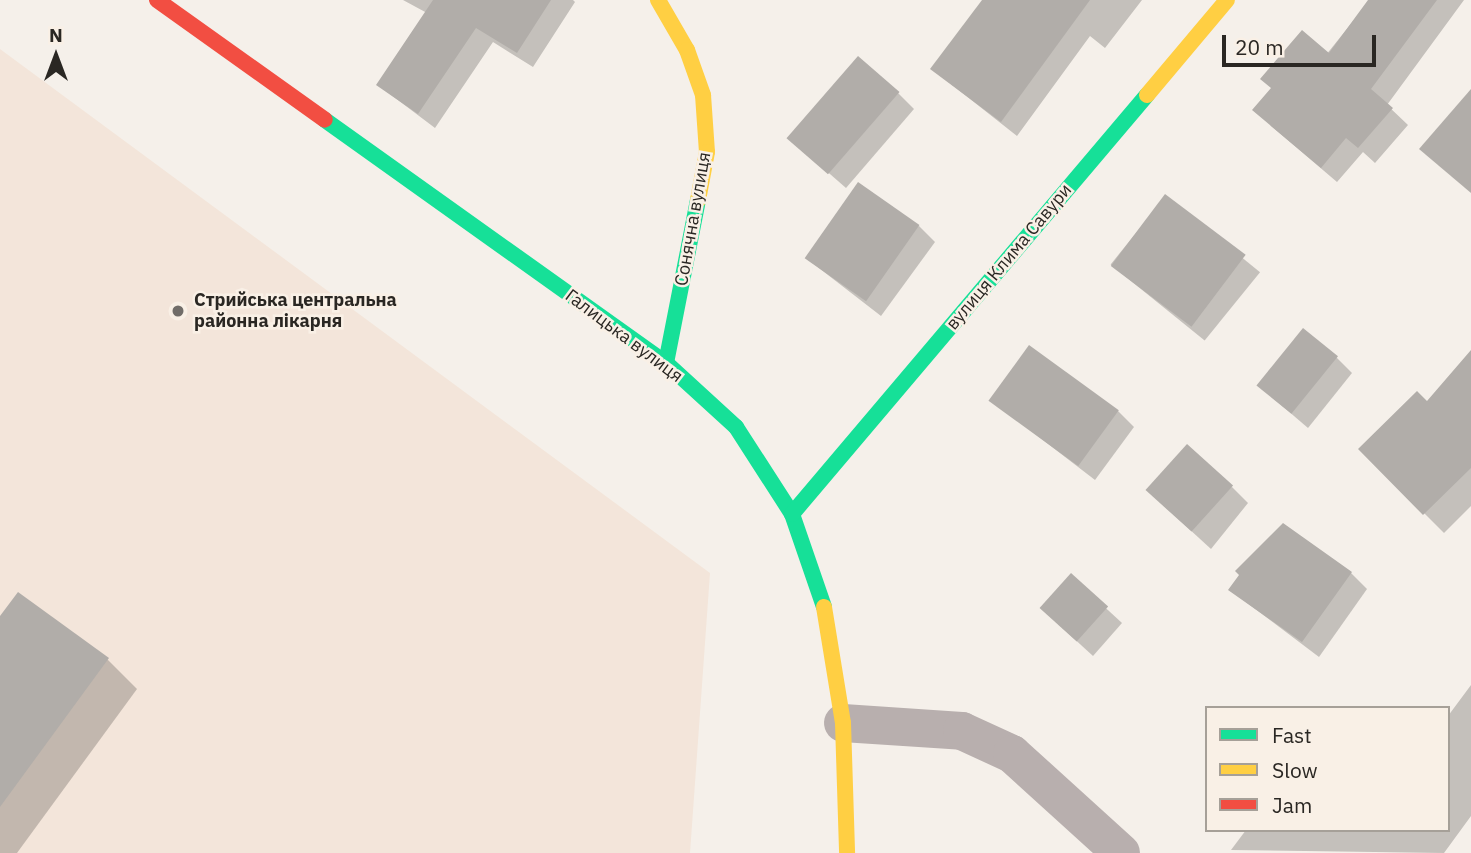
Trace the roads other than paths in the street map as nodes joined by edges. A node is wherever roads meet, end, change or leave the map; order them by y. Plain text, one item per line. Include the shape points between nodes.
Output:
1 (157, 0) edge
2 (658, 0) edge
3 (1227, 0) edge
4 (666, 363) junction
5 (792, 514) junction
6 (843, 723) junction
7 (847, 853) edge
8 (1121, 853) edge

1 - 4 main road, Галицька вулиця
2 - 4 main road, Сонячна вулиця via 687,50 704,95 707,152
3 - 5 main road, вулиця Клима Савури
4 - 5 main road, Галицька вулиця via 736,427
5 - 6 main road, Галицька вулиця via 830,624
6 - 7 main road, Галицька вулиця
6 - 8 street via 962,731 1012,754

